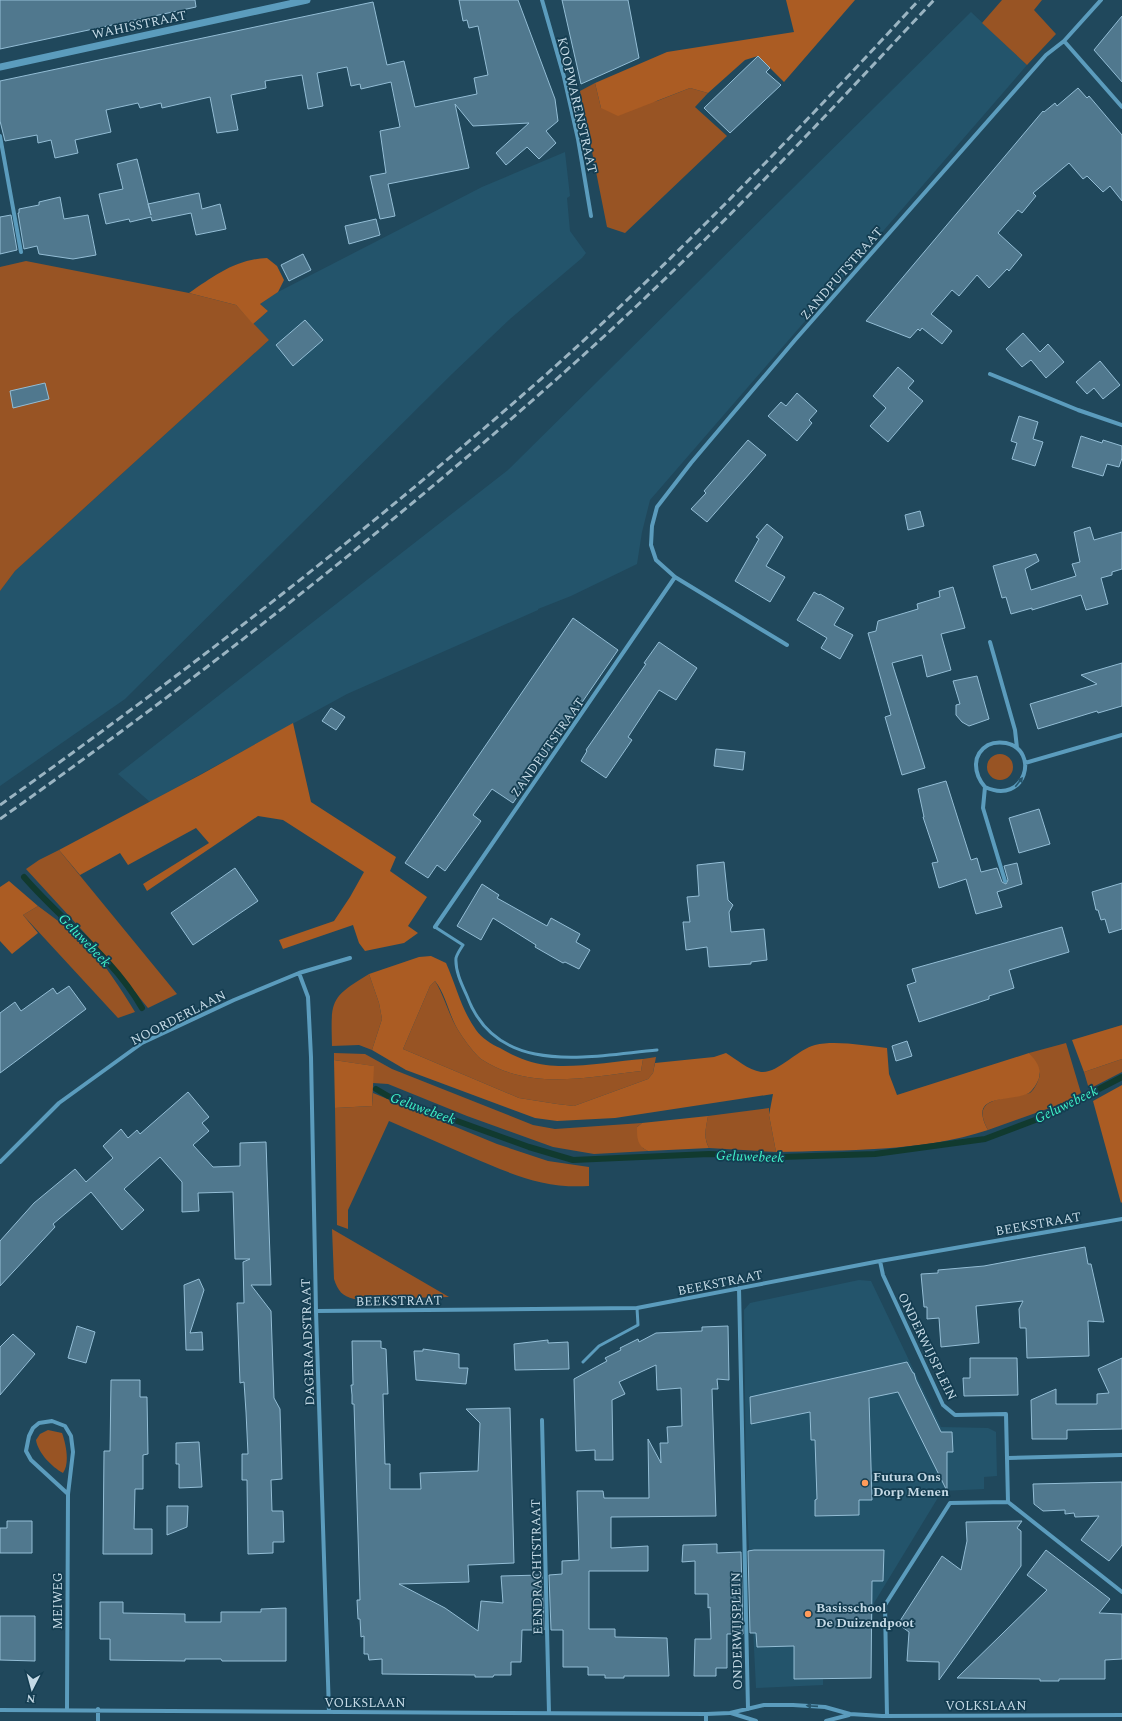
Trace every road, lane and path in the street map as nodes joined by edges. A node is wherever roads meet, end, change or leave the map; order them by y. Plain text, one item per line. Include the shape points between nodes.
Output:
1 (307, 0) edge
2 (542, 0) edge
3 (1100, 0) edge
4 (1064, 41) junction
5 (0, 67) edge
6 (1122, 107) edge
7 (0, 136) edge
8 (590, 216) dead end
9 (21, 252) dead end
10 (990, 374) dead end
11 (1122, 425) edge
12 (675, 577) junction
13 (990, 642) dead end
14 (787, 645) dead end
15 (1122, 735) edge
16 (1017, 748) junction
17 (1025, 763) junction
18 (985, 787) junction
19 (1005, 881) dead end
20 (435, 927) joint
21 (350, 958) dead end
22 (299, 973) junction
23 (657, 1050) dead end
24 (0, 1162) edge
25 (1122, 1219) edge
26 (880, 1261) junction
27 (739, 1288) junction
28 (637, 1308) junction
29 (316, 1311) junction
30 (583, 1362) dead end
31 (542, 1420) dead end
32 (1122, 1455) edge
33 (1008, 1458) junction
34 (68, 1494) junction
35 (1008, 1502) junction
36 (1122, 1592) edge
37 (67, 1709) junction
38 (98, 1709) junction
39 (748, 1709) junction
40 (0, 1710) edge
41 (329, 1712) junction
42 (549, 1713) junction
43 (730, 1713) junction
44 (706, 1714) junction
45 (850, 1714) junction
46 (902, 1715) junction
47 (1122, 1715) edge
48 (887, 1716) junction
49 (1102, 1716) junction
50 (98, 1721) edge
51 (706, 1721) edge
52 (756, 1721) edge
53 (826, 1721) edge
54 (902, 1721) edge
55 (1102, 1721) edge

1 - 5 street, WAHISSTRAAT
2 - 8 street, KOOPWARENSTRAAT via 578,139
3 - 4 street, ZANDPUTSTRAAT
4 - 6 street
4 - 12 street, ZANDPUTSTRAAT via 1046,55 821,310 691,463 657,507 651,545 656,560
7 - 9 street
10 - 11 street
12 - 14 street, ZANDPUTSTRAAT
12 - 20 street, ZANDPUTSTRAAT
13 - 16 street via 1015,730
15 - 17 street
16 - 17 street
16 - 18 street via 1008,743 998,742 981,751 975,769 978,779
18 -> 17 street via 1004,792 1013,789 1025,773
18 - 19 street via 983,808
20 - 23 lane via 463,945 456,958 458,974 470,1007 496,1038 523,1052 549,1057 569,1058
21 - 22 street, NOORDERLAAN
22 - 24 street, NOORDERLAAN via 234,1000 142,1044 59,1103
22 - 29 street, DAGERAADSTRAAT via 308,997
25 - 26 street, BEEKSTRAAT
26 - 27 street, BEEKSTRAAT
26 - 33 street, ONDERWIJSPLEIN via 883,1275 943,1405 955,1415 1006,1414
27 - 28 street, BEEKSTRAAT
27 - 39 street, ONDERWIJSPLEIN
28 - 29 street, BEEKSTRAAT
28 - 30 lane via 638,1325 599,1346
29 - 41 street, DAGERAADSTRAAT
31 - 42 street, EENDRACHTSTRAAT
32 - 33 street
33 - 35 street, ONDERWIJSPLEIN
34 - 34 street, MEIWEG via 73,1452 72,1436 65,1426 52,1421 39,1423 29,1436 26,1451 31,1460
34 - 37 street, MEIWEG
35 - 36 street
35 - 48 street via 950,1503 885,1605
37 - 38 street, VOLKSLAAN
37 - 40 street, VOLKSLAAN
38 - 41 street, VOLKSLAAN
38 - 50 street
39 - 43 street, VOLKSLAAN
45 -> 39 street, VOLKSLAAN via 825,1707 793,1705 764,1705
41 - 42 street, VOLKSLAAN
42 - 44 street, VOLKSLAAN
43 - 44 street, VOLKSLAAN
43 - 52 street, VOLKSLAAN
44 - 51 street
45 - 48 street, VOLKSLAAN
45 - 53 street, VOLKSLAAN
46 - 48 street, VOLKSLAAN
46 - 49 street, VOLKSLAAN
46 - 54 street
47 - 49 street, VOLKSLAAN
49 - 55 street

